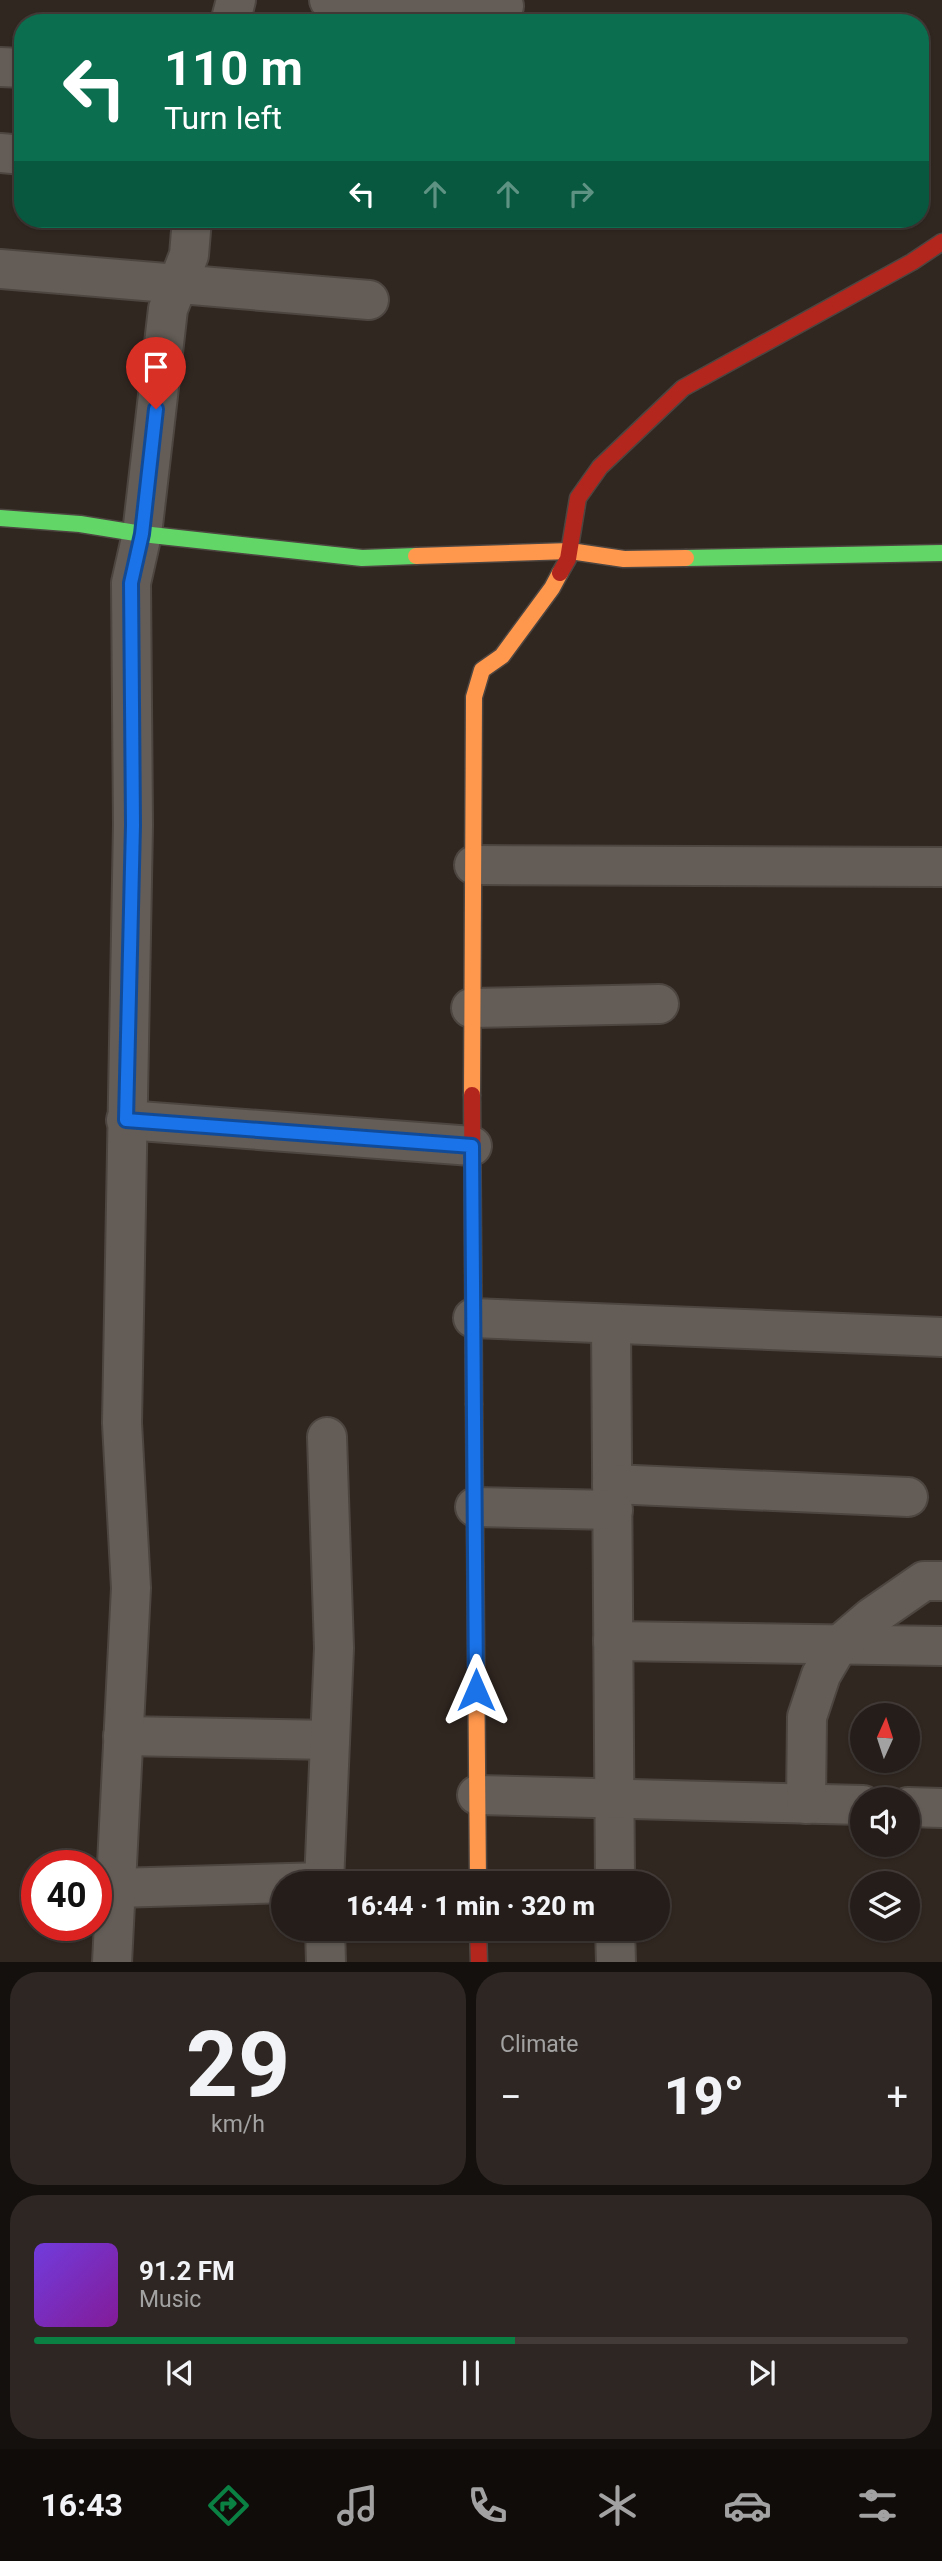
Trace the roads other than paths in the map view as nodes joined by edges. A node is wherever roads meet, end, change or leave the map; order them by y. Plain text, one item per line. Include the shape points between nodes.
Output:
1 (329, 0) edge
2 (505, 6) dead end
3 (191, 228) edge
4 (942, 242) edge
5 (0, 269) edge
6 (178, 283) junction
7 (369, 300) dead end
8 (0, 517) edge
9 (142, 534) junction
10 (570, 551) junction
11 (942, 553) edge
12 (474, 865) junction
13 (942, 867) edge
14 (659, 1004) dead end
15 (471, 1008) junction
16 (126, 1120) junction
17 (472, 1146) junction
18 (473, 1318) junction
19 (611, 1324) junction
20 (942, 1337) edge
21 (327, 1437) dead end
22 (612, 1497) junction
23 (908, 1497) dead end
24 (475, 1507) junction
25 (942, 1581) edge
26 (613, 1641) junction
27 (838, 1646) junction
28 (942, 1646) edge
29 (123, 1736) junction
30 (330, 1740) junction
31 (477, 1795) junction
32 (614, 1799) junction
33 (806, 1804) junction
34 (850, 1805) edge
35 (920, 1807) edge
36 (942, 1808) edge
37 (324, 1871) edge
38 (478, 1871) edge
39 (615, 1871) edge
40 (271, 1884) edge
41 (116, 1888) junction
42 (326, 1941) edge
43 (478, 1941) edge
44 (615, 1941) edge
45 (111, 1962) edge
46 (326, 1962) edge
47 (479, 1962) edge
48 (615, 1962) edge

1 - 2 street
3 - 6 street via 189,256
4 - 10 street via 683,388 600,467 578,498
5 - 6 street
6 - 7 street
6 - 9 street via 168,309
8 - 9 street
9 - 10 street via 362,558
9 - 16 street via 131,583 133,825
10 - 11 street via 624,559
10 - 12 street via 552,588 502,656 482,670 476,688
12 - 13 street
12 - 15 street
14 - 15 street
15 - 17 street
16 - 17 street
16 - 29 street via 122,1423 131,1588
17 - 18 street
18 - 19 street
18 - 24 street
19 - 20 street
19 - 22 street
21 - 30 street via 334,1648
22 - 23 street
22 - 24 street
22 - 26 street
24 - 31 street
25 - 27 street via 924,1581
26 - 27 street
26 - 32 street
27 - 28 street
27 - 33 street via 821,1675 807,1717
29 - 30 street
29 - 41 street
30 - 37 street
31 - 32 street
31 - 38 street
32 - 33 street
32 - 39 street
33 - 34 street
35 - 36 street
40 - 41 street
41 - 45 street
42 - 46 street
43 - 47 street
44 - 48 street

